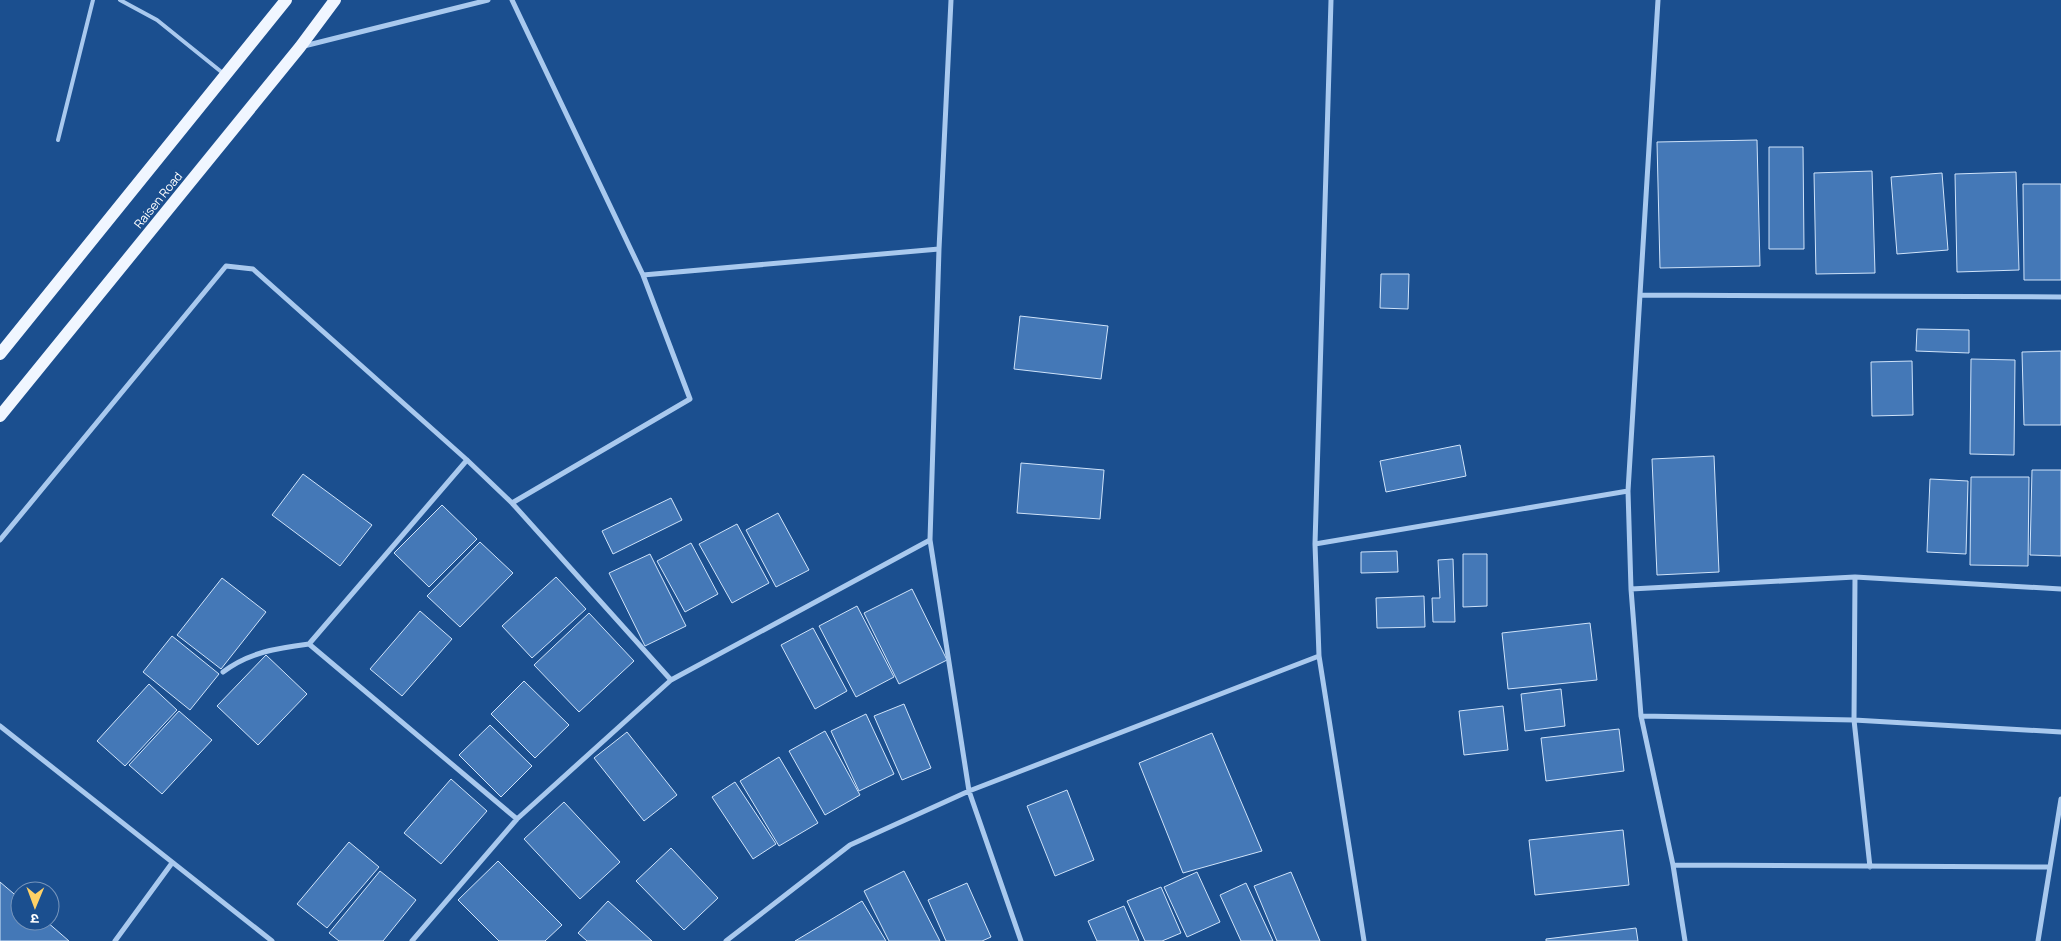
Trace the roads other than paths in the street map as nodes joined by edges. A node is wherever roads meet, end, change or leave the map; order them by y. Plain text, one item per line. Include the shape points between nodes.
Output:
1 (93, 0) edge
2 (120, 0) edge
3 (286, 0) edge
4 (335, 0) edge
5 (488, 0) edge
6 (512, 0) edge
7 (951, 0) edge
8 (1331, 0) edge
9 (1658, 0) edge
10 (300, 47) junction
11 (225, 75) junction
12 (58, 140) dead end
13 (939, 249) junction
14 (643, 275) junction
15 (1640, 295) junction
16 (2061, 297) edge
17 (0, 354) edge
18 (0, 416) edge
19 (467, 460) junction
20 (1628, 491) junction
21 (512, 503) junction
22 (0, 540) edge
23 (930, 540) junction
24 (1315, 544) junction
25 (1856, 577) junction
26 (1631, 589) junction
27 (2061, 589) edge
28 (309, 644) junction
29 (1319, 656) junction
30 (223, 672) dead end
31 (671, 680) junction
32 (1641, 716) junction
33 (1854, 720) junction
34 (0, 726) edge
35 (2061, 732) edge
36 (970, 791) junction
37 (2061, 799) edge
38 (517, 819) junction
39 (172, 863) junction
40 (1673, 865) junction
41 (1870, 867) junction
42 (2050, 867) junction
43 (115, 941) edge
44 (272, 941) edge
45 (412, 941) edge
46 (726, 941) edge
47 (1021, 941) edge
48 (1364, 941) edge
49 (1685, 941) edge
50 (2038, 941) edge

1 - 12 lane
2 - 11 lane via 157,20
3 - 11 main road
4 - 10 main road, Raisen Road
5 - 10 street
6 - 14 street
7 - 13 street
8 - 24 street
9 - 15 street
10 - 18 main road, Raisen Road
11 - 17 main road
13 - 14 street
13 - 23 street
14 - 21 street via 690,399
15 - 16 street
15 - 20 street
19 - 21 street
19 - 22 street via 253,269 226,266
19 - 28 street
20 - 24 street
20 - 26 street
21 - 31 street
23 - 31 street
23 - 36 street
24 - 29 street
25 - 26 street
25 - 27 street
25 - 33 street
26 - 32 street
28 - 30 street via 268,650 241,660
28 - 38 street
29 - 36 street
29 - 48 street
31 - 38 street
32 - 33 street
32 - 40 street
33 - 35 street
33 - 41 street
34 - 39 street
36 - 46 street via 850,845
36 - 47 street
37 - 42 street
38 - 45 street
39 - 43 street
39 - 44 street
40 - 41 street
40 - 49 street
41 - 42 street
42 - 50 street

